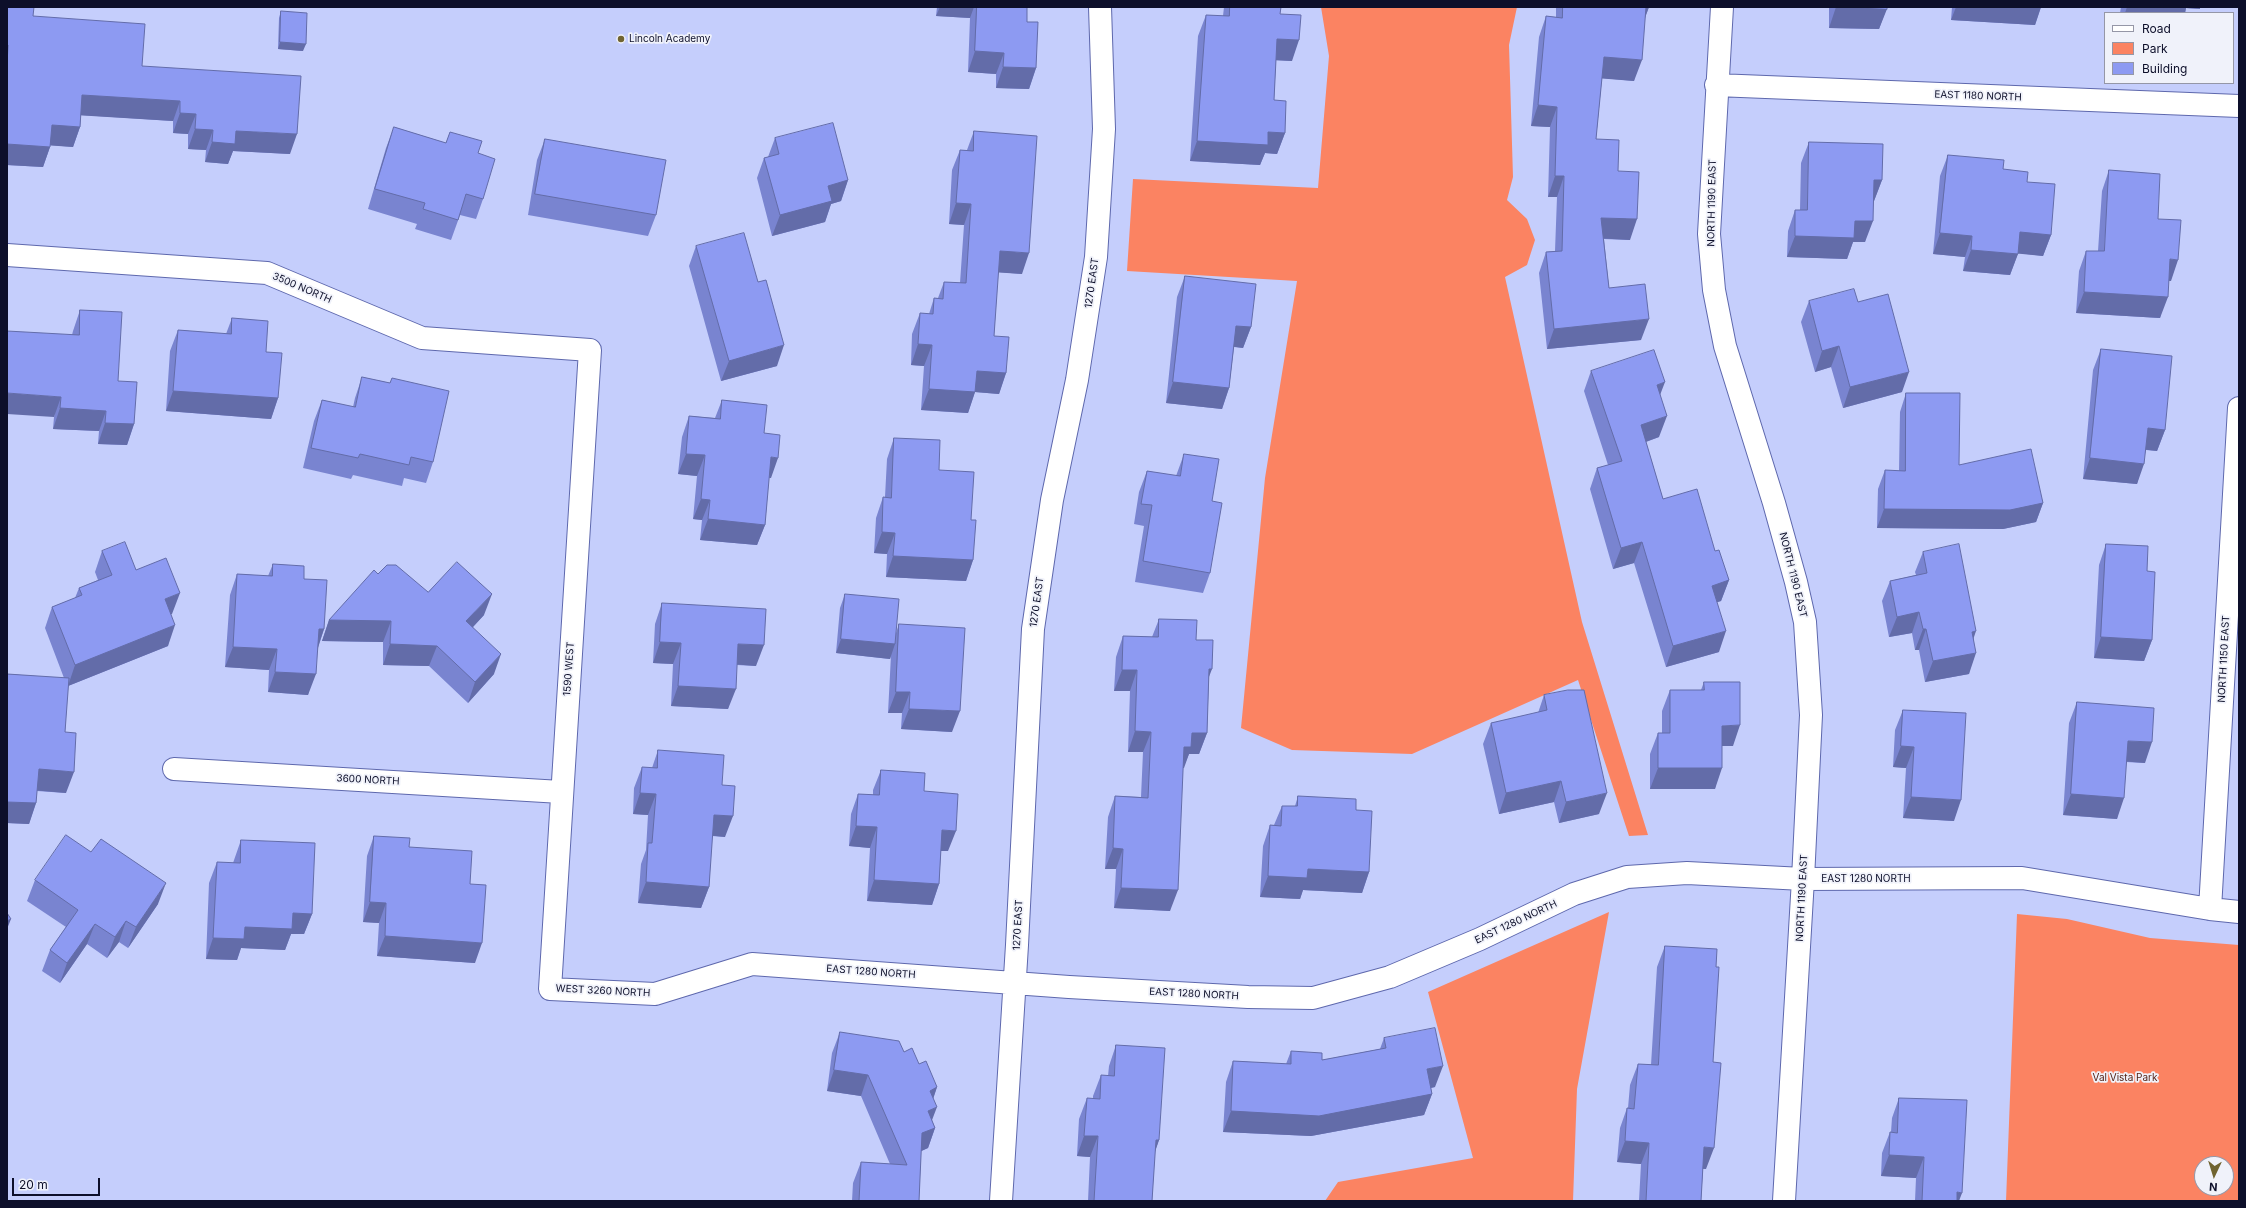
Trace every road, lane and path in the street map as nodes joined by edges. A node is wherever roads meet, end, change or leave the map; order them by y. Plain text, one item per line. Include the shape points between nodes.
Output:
1 (1100, 7) edge
2 (1722, 7) edge
3 (1716, 86) junction
4 (2239, 106) edge
5 (7, 255) edge
6 (590, 350) joint
7 (2239, 408) edge
8 (174, 769) dead end
9 (561, 792) junction
10 (1803, 879) junction
11 (2210, 909) junction
12 (2239, 912) edge
13 (796, 967) joint
14 (1013, 983) junction
15 (550, 988) joint
16 (1001, 1201) edge
17 (1784, 1201) edge

1 - 14 street, 1270 EAST via 1104,129 1096,257 1077,380 1052,500 1033,629
2 - 3 street, NORTH 1190 EAST
3 - 4 street, EAST 1180 NORTH
3 - 10 street, NORTH 1190 EAST via 1709,234 1714,290 1725,346 1774,503 1805,622 1810,715
5 - 6 street, 3500 NORTH via 267,273 422,338
6 - 9 street, 1590 WEST
7 - 11 street, NORTH 1150 EAST
8 - 9 street, 3600 NORTH
9 - 15 street, 1590 WEST
10 - 11 street, EAST 1280 NORTH via 2022,878
10 - 14 street, EAST 1280 NORTH via 1687,873 1627,877 1574,894 1480,939 1390,977 1313,998 1248,997
10 - 17 street, NORTH 1190 EAST
11 - 12 street, EAST 1280 NORTH
13 - 14 street, EAST 1280 NORTH
13 - 15 street, WEST 3260 NORTH via 752,964 655,994
14 - 16 street, 1270 EAST

